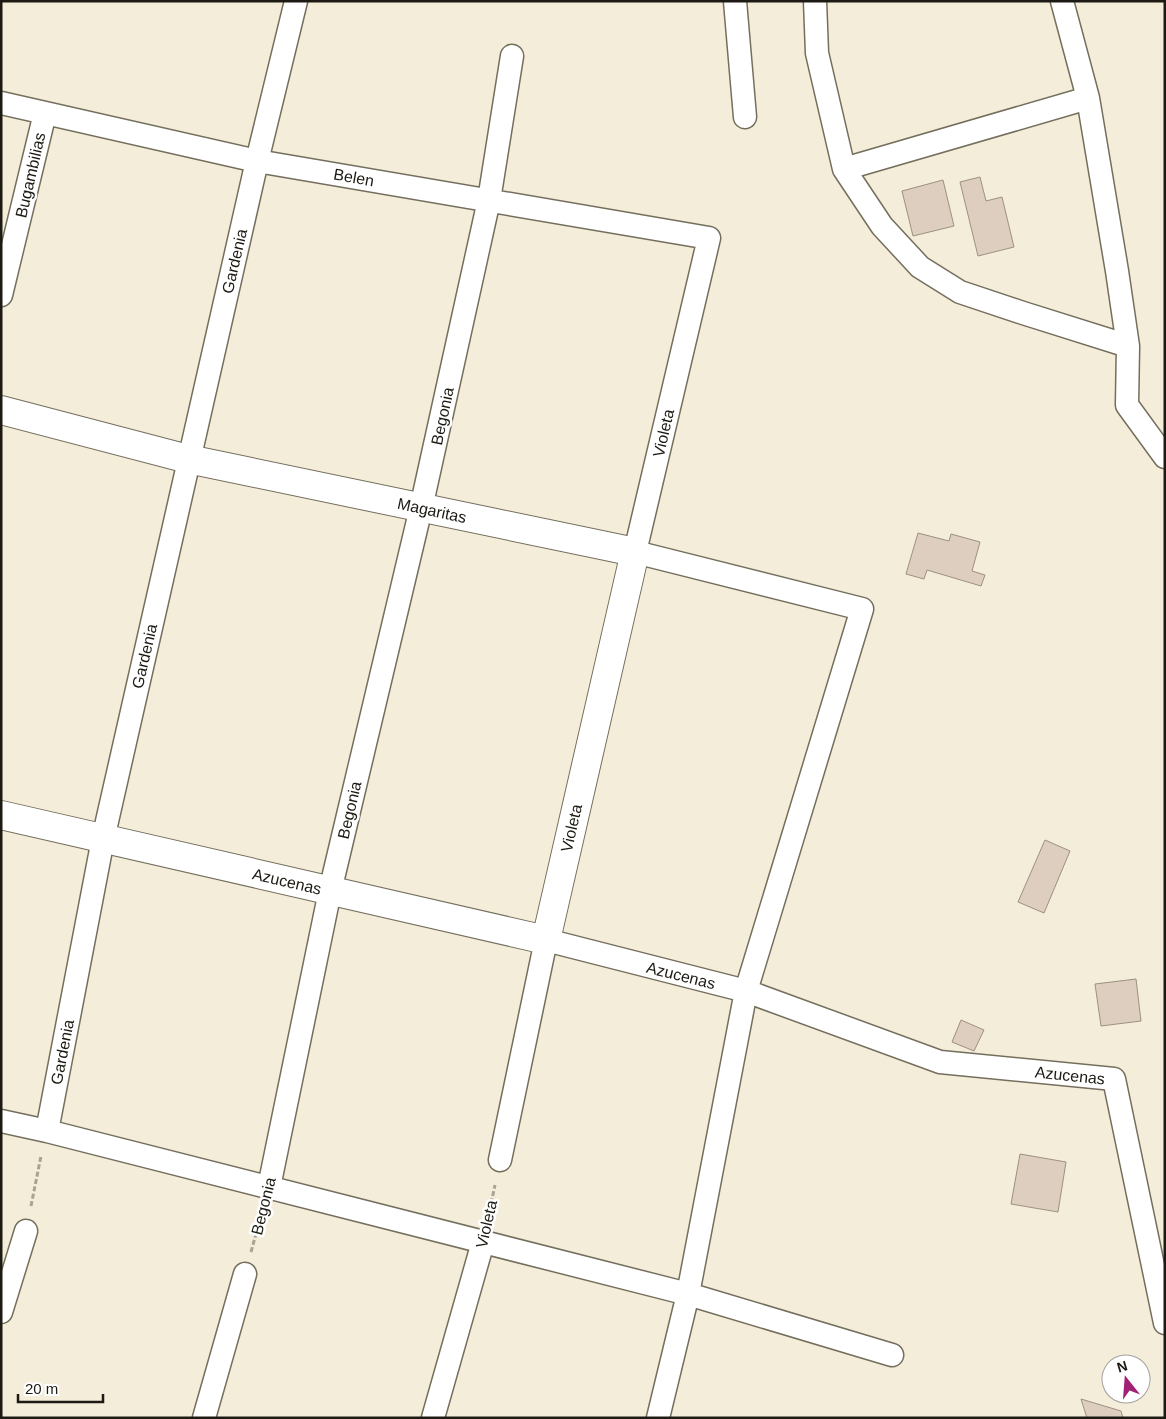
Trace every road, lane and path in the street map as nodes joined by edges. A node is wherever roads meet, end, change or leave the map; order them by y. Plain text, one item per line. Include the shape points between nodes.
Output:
1 (296, 1) edge
2 (735, 1) edge
3 (815, 1) edge
4 (1062, 1) edge
5 (512, 56) dead end
6 (1088, 98) junction
7 (1, 102) edge
8 (45, 113) junction
9 (745, 117) dead end
10 (257, 161) junction
11 (844, 168) junction
12 (489, 200) junction
13 (709, 238) joint
14 (1, 296) edge
15 (1128, 346) junction
16 (1, 410) edge
17 (1165, 457) edge
18 (188, 459) junction
19 (421, 508) junction
20 (635, 552) junction
21 (1, 814) edge
22 (103, 839) junction
23 (330, 891) junction
24 (546, 940) junction
25 (746, 991) junction
26 (1, 1121) edge
27 (47, 1131) junction
28 (500, 1160) joint
29 (269, 1187) junction
30 (26, 1231) joint
31 (483, 1242) junction
32 (245, 1274) joint
33 (688, 1294) junction
34 (1, 1312) edge
35 (1165, 1323) edge
36 (892, 1355) dead end
37 (204, 1418) edge
38 (433, 1418) edge
39 (658, 1418) edge

1 - 10 street, Gardenia
2 - 9 street
3 - 11 street via 817,53
4 - 6 street
5 - 12 street, Begonia
6 - 11 street
6 - 15 street
7 - 8 street, Belen
8 - 10 street, Belen
8 - 14 street, Bugambilias
10 - 12 street, Belen
10 - 18 street, Gardenia
11 - 15 street via 882,226 920,266 960,292
12 - 13 street, Belen
12 - 19 street, Begonia
13 - 20 street, Violeta
15 - 17 street via 1127,405
16 - 18 street, Magaritas
18 - 19 street, Magaritas
18 - 22 street, Gardenia
19 - 20 street, Magaritas
19 - 23 street, Begonia
20 - 24 street, Violeta
20 - 25 street, Magaritas via 862,609
21 - 22 street, Azucenas
22 - 23 street, Azucenas
22 - 27 street, Gardenia
23 - 24 street, Azucenas
23 - 29 street, Begonia
24 - 25 street, Azucenas
24 - 28 street, Violeta
25 - 33 street
25 - 35 street, Azucenas via 940,1062 1114,1079
26 - 27 street
27 - 29 street
27 - 30 path
28 - 31 path, Violeta
29 - 31 street
29 - 32 path, Begonia
30 - 34 street
31 - 33 street
31 - 38 street, Violeta
32 - 37 street
33 - 36 street
33 - 39 street

